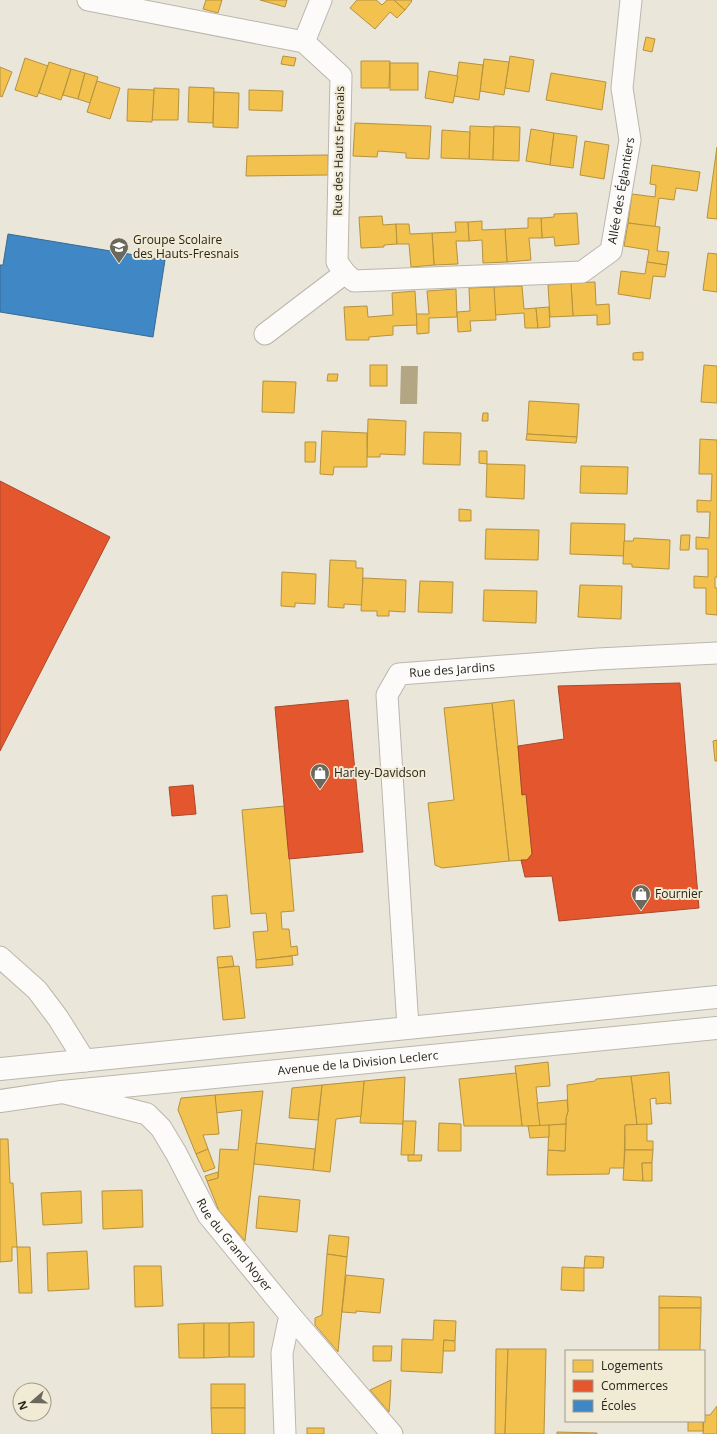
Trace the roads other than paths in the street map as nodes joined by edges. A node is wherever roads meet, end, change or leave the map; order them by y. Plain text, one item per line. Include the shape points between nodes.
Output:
1 (88, 0) edge
2 (321, 0) edge
3 (631, 0) edge
4 (304, 42) junction
5 (345, 273) junction
6 (265, 334) dead end
7 (717, 653) edge
8 (0, 957) edge
9 (717, 997) edge
10 (408, 1027) junction
11 (717, 1028) edge
12 (85, 1061) junction
13 (0, 1069) edge
14 (62, 1092) junction
15 (0, 1100) edge
16 (290, 1315) junction
17 (285, 1434) edge
18 (392, 1434) edge

1 - 4 street
2 - 4 street
3 - 5 street, Allée des Églantiers via 622,88 630,140 611,251 582,272 354,281
4 - 5 street, Rue des Hauts Fresnais via 341,76 337,262
5 - 6 street
7 - 10 street, Rue des Jardins via 399,674 387,695
8 - 12 street via 37,990
9 - 10 main road
10 - 12 main road
11 - 14 main road, Avenue de la Division Leclerc
12 - 13 main road
14 - 15 main road, Avenue de la Division Leclerc
14 - 16 street, Rue du Grand Noyer via 147,1114 161,1128 208,1215
16 - 17 street via 282,1353
16 - 18 street, Rue du Grand Noyer

